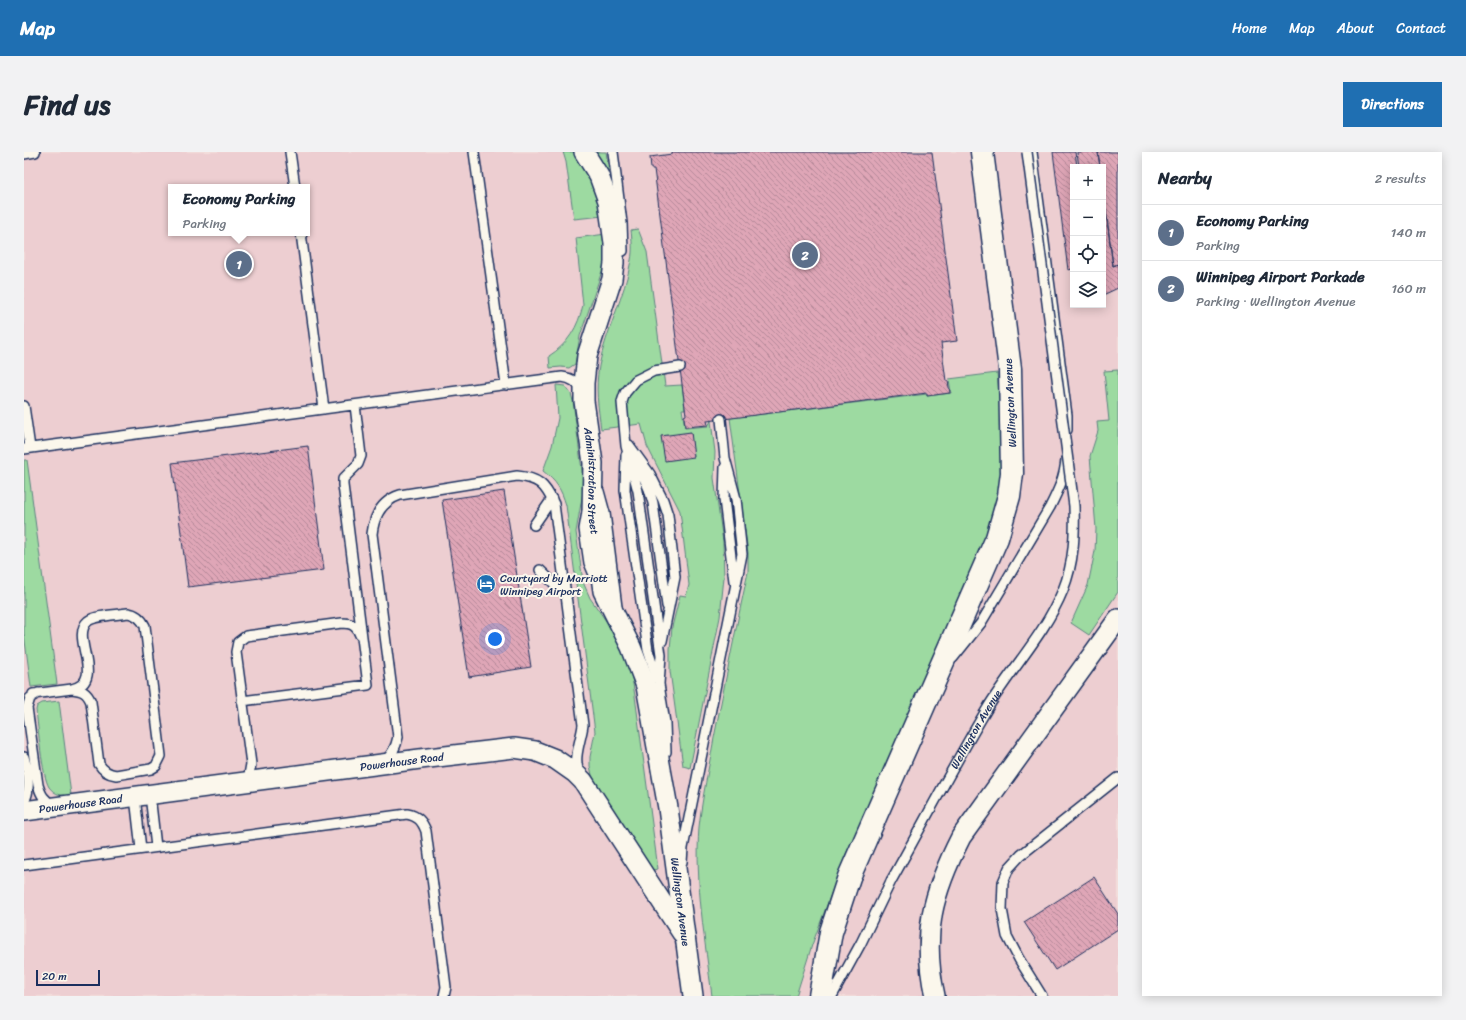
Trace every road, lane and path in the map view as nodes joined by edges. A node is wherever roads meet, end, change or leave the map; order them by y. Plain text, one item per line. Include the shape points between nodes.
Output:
1 (35, 152) edge
2 (290, 152) edge
3 (474, 152) edge
4 (584, 152) edge
5 (613, 152) edge
6 (982, 152) edge
7 (1027, 152) edge
8 (1032, 152) edge
9 (24, 154) edge
10 (295, 184) edge
11 (301, 236) edge
12 (607, 295) junction
13 (680, 368) dead end
14 (506, 385) junction
15 (584, 400) junction
16 (355, 405) junction
17 (24, 406) edge
18 (324, 409) junction
19 (721, 420) dead end
20 (27, 448) edge
21 (629, 448) junction
22 (592, 463) junction
23 (552, 499) junction
24 (534, 524) dead end
25 (540, 570) dead end
26 (567, 596) junction
27 (1118, 619) edge
28 (666, 620) junction
29 (622, 629) junction
30 (363, 642) junction
31 (661, 655) junction
32 (659, 684) junction
33 (931, 688) junction
34 (72, 689) junction
35 (38, 693) junction
36 (24, 695) edge
37 (242, 701) junction
38 (24, 757) edge
39 (250, 764) junction
40 (379, 765) junction
41 (1118, 778) edge
42 (268, 780) junction
43 (583, 781) junction
44 (235, 784) junction
45 (143, 796) junction
46 (24, 802) edge
47 (63, 806) junction
48 (668, 808) junction
49 (24, 811) edge
50 (156, 847) junction
51 (141, 849) junction
52 (24, 865) edge
53 (681, 909) junction
54 (686, 939) junction
55 (444, 996) edge
56 (693, 996) edge
57 (820, 996) edge
58 (832, 996) edge
59 (935, 996) edge
60 (1042, 996) edge

1 - 9 lane
2 - 10 lane
3 - 14 lane
4 - 12 street, Administration Street via 599,176 611,218 614,263
5 - 12 lane via 623,250 619,270
6 - 33 main road, Wellington Avenue via 1010,369 1012,473 1009,496 997,538
7 - 58 lane, Wellington Avenue, bridge via 1074,506 1073,550 1064,588 1055,608 988,708 891,881
8 - 33 lane, Wellington Avenue via 1067,415 1064,476 1053,501 981,622
11 - 18 lane
12 - 15 street, Administration Street via 587,356
13 - 21 lane via 654,371 630,385 622,402 623,428
14 - 15 lane via 568,378 580,387
14 - 16 lane
15 - 22 street, Administration Street
16 - 18 lane
16 - 30 lane via 361,456 358,464 343,479 342,485
17 - 20 lane
18 - 20 lane
19 - 53 lane via 725,455 736,499 742,554 684,848
21 - 28 lane via 653,503 667,605
21 - 28 lane via 650,474 668,515 675,577
21 - 31 lane via 638,491
21 - 32 lane via 625,490 648,650
22 - 29 lane via 605,513
22 - 29 street, Administration Street via 593,521 602,586
23 - 24 lane
23 - 26 lane via 557,517
23 - 40 lane via 541,483 528,477 517,476 400,495 392,497 380,508 372,534 398,737 393,752
25 - 26 lane
26 - 43 lane via 583,725 577,763
27 - 59 street via 962,837 948,862 933,904 929,932 928,956
28 - 31 lane
29 - 48 street, Administration Street via 646,686
30 - 37 lane via 368,685
30 - 37 lane via 357,628 348,623 246,636 238,642 236,652
31 - 32 lane
32 - 48 lane via 665,723
33 - 57 main road, Wellington Avenue via 849,877 831,932
34 - 34 lane via 85,692 91,702 98,759 102,768 116,775 145,771 156,766 161,750 145,626 138,617 128,613 99,617 85,624 82,635 87,675 82,685
34 - 35 lane
35 - 36 lane
35 - 47 lane via 30,698 27,708 38,786 48,802
37 - 39 lane
38 - 46 lane via 28,787
39 - 42 lane via 258,777
39 - 44 lane via 251,770 246,780
40 - 42 street, Powerhouse Road
40 - 43 street, Powerhouse Road via 514,748 535,751 555,759 575,772
41 - 60 lane via 1020,855 1009,868 1003,882 1002,908 1006,936
42 - 44 street, Powerhouse Road
43 - 54 street, Powerhouse Road
44 - 45 street, Powerhouse Road
45 - 47 street, Powerhouse Road
45 - 50 lane
45 - 51 lane
47 - 49 street, Powerhouse Road
48 - 53 street, Wellington Avenue
50 - 51 lane
50 - 55 lane via 407,814 418,818 426,831 446,987
51 - 52 lane
53 - 54 street, Wellington Avenue
54 - 56 street, Wellington Avenue

